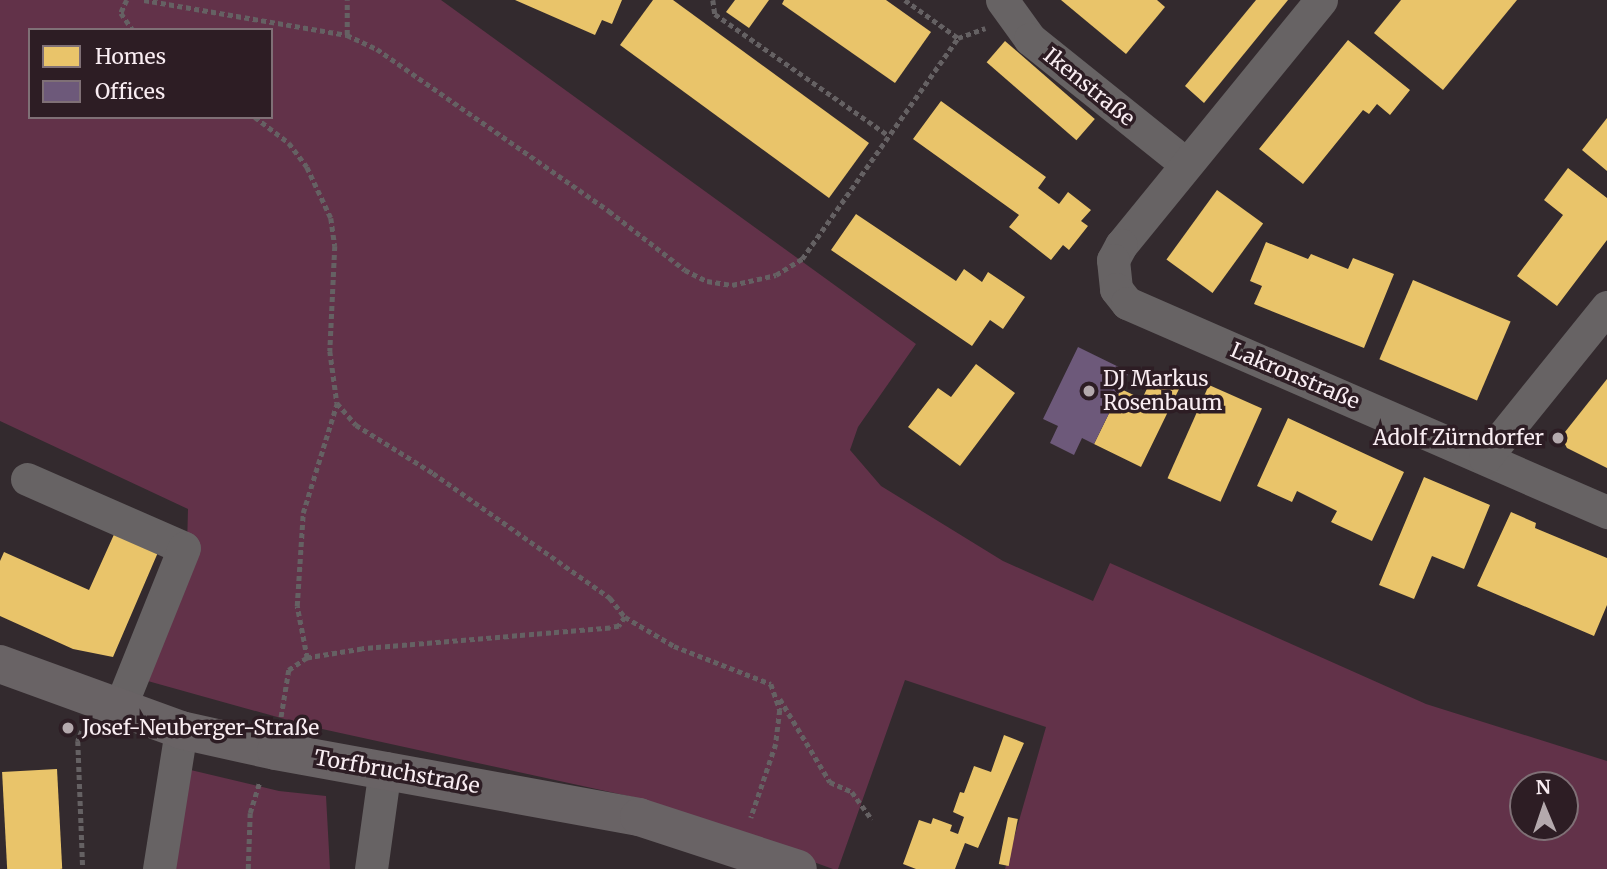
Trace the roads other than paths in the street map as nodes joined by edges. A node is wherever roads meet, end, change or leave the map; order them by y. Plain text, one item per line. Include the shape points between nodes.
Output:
1 (1321, 0) edge
2 (1007, 9) edge
3 (1186, 164) junction
4 (1607, 307) edge
5 (1485, 458) junction
6 (27, 479) dead end
7 (1607, 512) edge
8 (0, 664) edge
9 (106, 705) junction
10 (181, 730) junction
11 (385, 768) junction
12 (159, 869) edge
13 (371, 869) edge
14 (798, 869) edge

1 - 3 street
2 - 3 street, Ikenstraße via 1030,38
3 - 5 street, Lakronstraße via 1112,260 1113,276 1127,303
4 - 5 street
5 - 7 street, Lakronstraße
6 - 9 street via 184,548
8 - 9 main road, Torfbruchstraße
9 - 10 main road, Torfbruchstraße
10 - 11 main road, Torfbruchstraße
10 - 12 street
11 - 13 street
11 - 14 main road, Torfbruchstraße via 639,817

